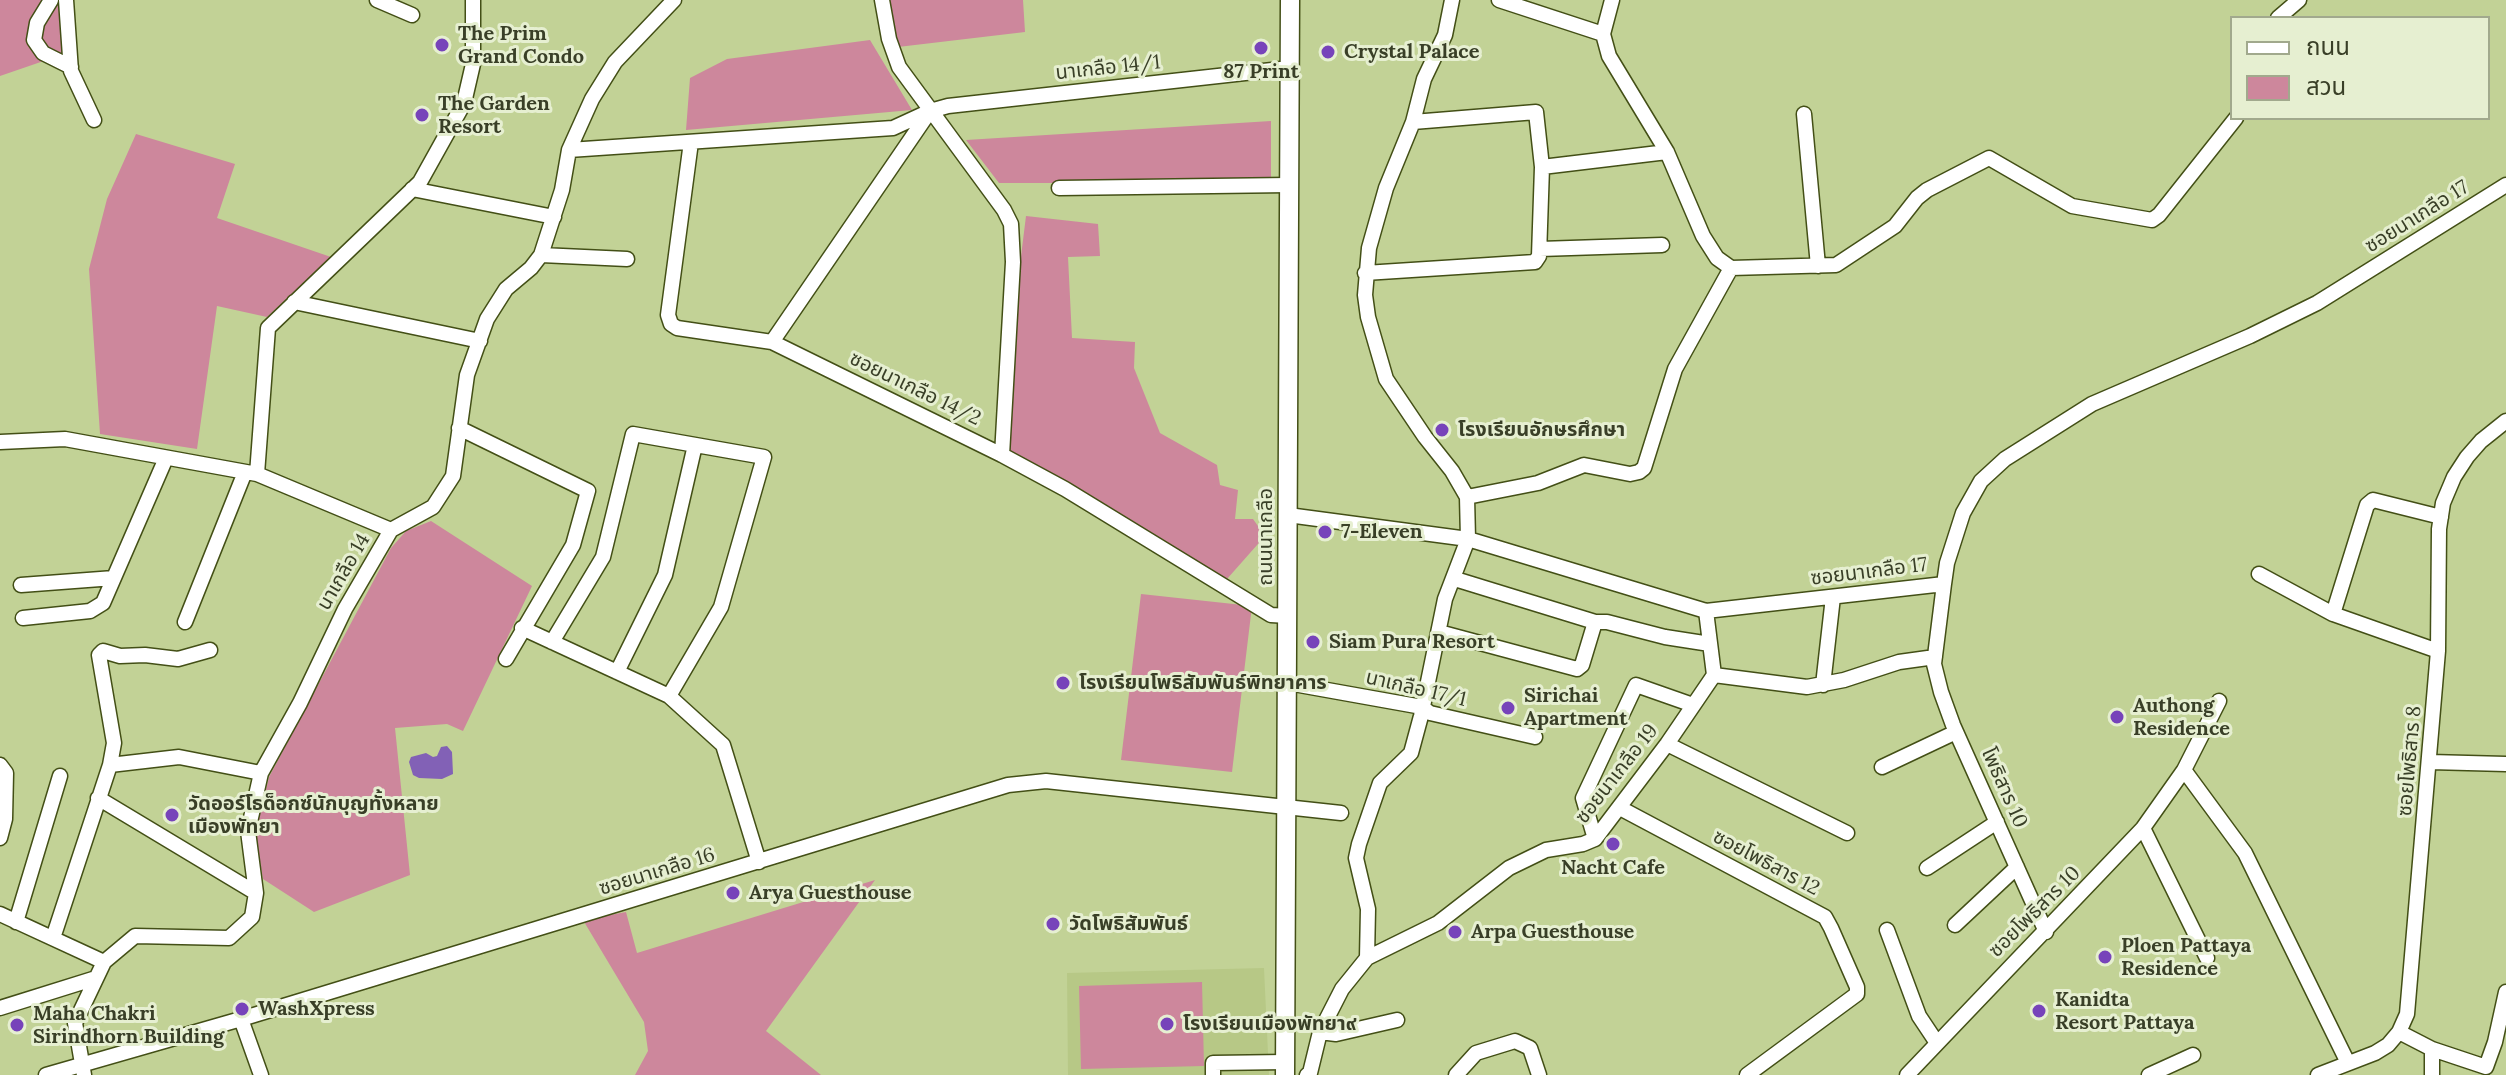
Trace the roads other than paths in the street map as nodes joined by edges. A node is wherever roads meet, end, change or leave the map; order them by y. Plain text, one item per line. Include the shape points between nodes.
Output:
1 (51, 0) edge
2 (66, 0) edge
3 (377, 0) edge
4 (473, 0) edge
5 (674, 0) edge
6 (882, 0) edge
7 (1290, 0) edge
8 (1452, 0) edge
9 (1499, 0) edge
10 (1612, 0) edge
11 (2299, 0) edge
12 (412, 15) dead end
13 (2280, 16) edge
14 (1603, 34) junction
15 (71, 67) junction
16 (1290, 68) junction
17 (930, 111) junction
18 (1804, 114) dead end
19 (94, 120) dead end
20 (2234, 120) edge
21 (1413, 122) junction
22 (691, 142) junction
23 (569, 150) junction
24 (1667, 152) junction
25 (1542, 167) junction
26 (1289, 185) junction
27 (2506, 185) edge
28 (1059, 188) dead end
29 (412, 189) junction
30 (554, 217) junction
31 (1662, 245) dead end
32 (1540, 249) junction
33 (541, 255) junction
34 (627, 259) dead end
35 (1818, 266) junction
36 (1731, 268) junction
37 (1365, 273) junction
38 (294, 302) junction
39 (480, 341) junction
40 (772, 342) junction
41 (2506, 421) edge
42 (459, 428) junction
43 (0, 442) edge
44 (695, 445) junction
45 (1002, 455) junction
46 (166, 458) junction
47 (251, 473) junction
48 (1467, 497) junction
49 (1288, 515) junction
50 (2441, 517) junction
51 (391, 530) junction
52 (1468, 539) junction
53 (2259, 574) dead end
54 (114, 578) junction
55 (1455, 579) junction
56 (1944, 584) junction
57 (21, 585) dead end
58 (1833, 597) junction
59 (1706, 611) junction
60 (2333, 614) junction
61 (1288, 616) junction
62 (23, 618) dead end
63 (185, 622) dead end
64 (1595, 622) junction
65 (522, 628) junction
66 (1439, 632) junction
67 (552, 642) junction
68 (1710, 644) junction
69 (210, 650) dead end
70 (2438, 651) junction
71 (1935, 657) junction
72 (506, 659) dead end
73 (617, 672) junction
74 (1714, 675) junction
75 (1288, 683) junction
76 (1823, 685) junction
77 (669, 696) junction
78 (2219, 701) dead end
79 (1693, 705) junction
80 (1422, 707) junction
81 (1956, 732) junction
82 (1535, 737) dead end
83 (1667, 744) junction
84 (2430, 762) junction
85 (2506, 764) edge
86 (0, 765) edge
87 (110, 765) junction
88 (1882, 767) dead end
89 (2184, 770) junction
90 (261, 773) junction
91 (60, 776) dead end
92 (98, 798) junction
93 (1288, 808) junction
94 (1620, 808) junction
95 (1341, 813) dead end
96 (1997, 822) junction
97 (2143, 828) junction
98 (1847, 833) dead end
99 (0, 838) edge
100 (1595, 839) junction
101 (759, 862) junction
102 (2017, 867) junction
103 (1927, 868) dead end
104 (256, 893) junction
105 (0, 914) edge
106 (16, 922) junction
107 (1955, 925) dead end
108 (1887, 930) dead end
109 (2046, 932) junction
110 (53, 938) junction
111 (1367, 958) junction
112 (2207, 958) dead end
113 (104, 962) junction
114 (96, 978) junction
115 (2506, 992) edge
116 (0, 1008) edge
117 (241, 1019) junction
118 (1397, 1020) dead end
119 (1320, 1032) junction
120 (2399, 1032) junction
121 (1937, 1043) junction
122 (2432, 1049) junction
123 (2193, 1055) dead end
124 (2348, 1063) junction
125 (1285, 1068) edge
126 (83, 1070) edge
127 (46, 1075) edge
128 (261, 1075) edge
129 (1213, 1075) edge
130 (1307, 1075) edge
131 (1456, 1075) edge
132 (1539, 1075) edge
133 (1747, 1075) edge
134 (1907, 1075) edge
135 (2149, 1075) edge
136 (2319, 1075) edge
137 (2432, 1075) edge

1 - 15 street via 34,40 43,53
2 - 15 street
3 - 12 street
4 - 29 street via 473,64 464,103
5 - 23 street, นาเกลือ 14 via 615,62
6 - 17 street via 899,67
7 - 16 street, ถนนนาเกลือ
8 - 21 street
9 - 14 street
10 - 14 street
11 - 13 street
14 - 24 street via 1609,56
15 - 19 street
16 - 17 street, นาเกลือ 14/1
16 - 26 street, ถนนนาเกลือ
17 - 22 street, นาเกลือ 14/1 via 893,128
17 - 40 street
17 - 45 street via 1011,224
18 - 35 street
20 - 35 street via 2152,220 2072,206 1989,158 1927,190 1895,226 1836,265
21 - 25 street via 1536,112
21 - 37 street via 1386,188
22 - 23 street, นาเกลือ 14/1
22 - 40 street, ซอยนาเกลือ 14/2 via 670,321 677,328
23 - 30 street, นาเกลือ 14
24 - 25 street
24 - 36 street via 1703,236
25 - 32 street
26 - 28 street
26 - 49 street, ถนนนาเกลือ
27 - 56 street, ซอยนาเกลือ 17 via 2317,303 2092,404 2005,459 1981,481 1963,513
29 - 30 street
29 - 38 street
30 - 33 street, นาเกลือ 14
31 - 32 street
32 - 37 street via 1535,262
33 - 34 street
33 - 39 street, นาเกลือ 14 via 506,289
35 - 36 street
36 - 48 street via 1675,369 1644,468 1630,474 1584,465 1538,483
37 - 48 street via 1368,317 1386,379
38 - 39 street
38 - 47 street via 268,328
39 - 42 street, นาเกลือ 14 via 467,375
40 - 45 street, ซอยนาเกลือ 14/2
41 - 50 street, ซอยโพธิสาร 8 via 2467,457 2447,491
42 - 51 street, นาเกลือ 14 via 453,476 433,507
42 - 65 street via 588,491 573,545
43 - 46 street via 65,439
44 - 67 street via 633,434 603,557
44 - 73 street via 665,575
44 - 77 street via 764,457 721,607
45 - 61 street, ซอยนาเกลือ 14/2 via 1271,615
46 - 47 street
46 - 54 street
47 - 51 street
47 - 63 street
48 - 52 street
49 - 52 street, ซอยนาเกลือ 17
49 - 61 street, ถนนนาเกลือ
50 - 60 street via 2373,500 2367,505
50 - 70 street, ซอยโพธิสาร 8
51 - 90 street, นาเกลือ 14
52 - 55 street
52 - 59 street, ซอยนาเกลือ 17
53 - 60 street
54 - 57 street
54 - 62 street via 97,609
55 - 64 street
55 - 66 street
56 - 58 street, ซอยนาเกลือ 17
56 - 71 street, โพธิสาร 10
58 - 59 street, ซอยนาเกลือ 17
58 - 76 street
59 - 68 street
60 - 70 street
61 - 75 street, ถนนนาเกลือ
64 - 66 street via 1577,669
64 - 68 street
65 - 67 street
65 - 72 street
66 - 80 street
67 - 73 street
68 - 74 street
69 - 87 street via 178,659 100,653 114,732
70 - 84 street, ซอยโพธิสาร 8
71 - 76 street via 1876,667
71 - 81 street, โพธิสาร 10
73 - 77 street
74 - 76 street
74 - 79 street, ซอยนาเกลือ 19
75 - 80 street, นาเกลือ 17/1
75 - 93 street, ถนนนาเกลือ
77 - 101 street via 723,745
78 - 89 street, ซอยโพธิสาร 10
79 - 83 street, ซอยนาเกลือ 19
79 - 100 street via 1636,685 1583,798
80 - 82 street, นาเกลือ 17/1
80 - 111 street via 1411,753 1380,783 1359,844 1356,858 1368,909
81 - 88 street
81 - 96 street, โพธิสาร 10
83 - 94 street, ซอยนาเกลือ 19
83 - 98 street
84 - 85 street
84 - 120 street, ซอยโพธิสาร 8 via 2407,1014
86 - 99 street via 6,773
87 - 90 street via 179,757
87 - 92 street
89 - 97 street, ซอยโพธิสาร 10
89 - 124 street via 2245,853
90 - 104 street, นาเกลือ 14 via 248,831
91 - 106 street
92 - 104 street
92 - 110 street
93 - 95 street, ซอยนาเกลือ 16
93 - 101 street, ซอยนาเกลือ 16 via 1046,781 971,795
93 - 125 street, ถนนนาเกลือ
94 - 100 street, ซอยนาเกลือ 19
94 - 133 street, ซอยโพธิสาร 12 via 1825,917 1831,928 1857,994
96 - 102 street, โพธิสาร 10
96 - 103 street
97 - 109 street, ซอยโพธิสาร 10
97 - 112 street
100 - 111 street, ซอยนาเกลือ 19 via 1546,850 1509,868 1438,923
101 - 117 street, ซอยนาเกลือ 16
102 - 107 street
102 - 109 street, โพธิสาร 10
104 - 113 street via 252,917 229,938 135,936
105 - 106 street
106 - 110 street
108 - 121 street via 1919,1016
109 - 121 street, ซอยโพธิสาร 10
110 - 113 street
111 - 119 street, ซอยนาเกลือ 19 via 1342,989
113 - 114 street
114 - 116 street
114 - 126 street via 75,1023
115 - 122 street via 2486,1067
117 - 126 street, ซอยนาเกลือ 16
117 - 128 street
118 - 119 street via 1336,1034
119 - 130 street, ซอยนาเกลือ 19
120 - 122 street
120 - 124 street via 2375,1053
121 - 134 street, ซอยโพธิสาร 10
122 - 137 street
123 - 135 street
124 - 136 street
125 - 129 street via 1213,1063
126 - 127 street, ซอยนาเกลือ 16
131 - 132 street via 1476,1053 1515,1041 1530,1048

